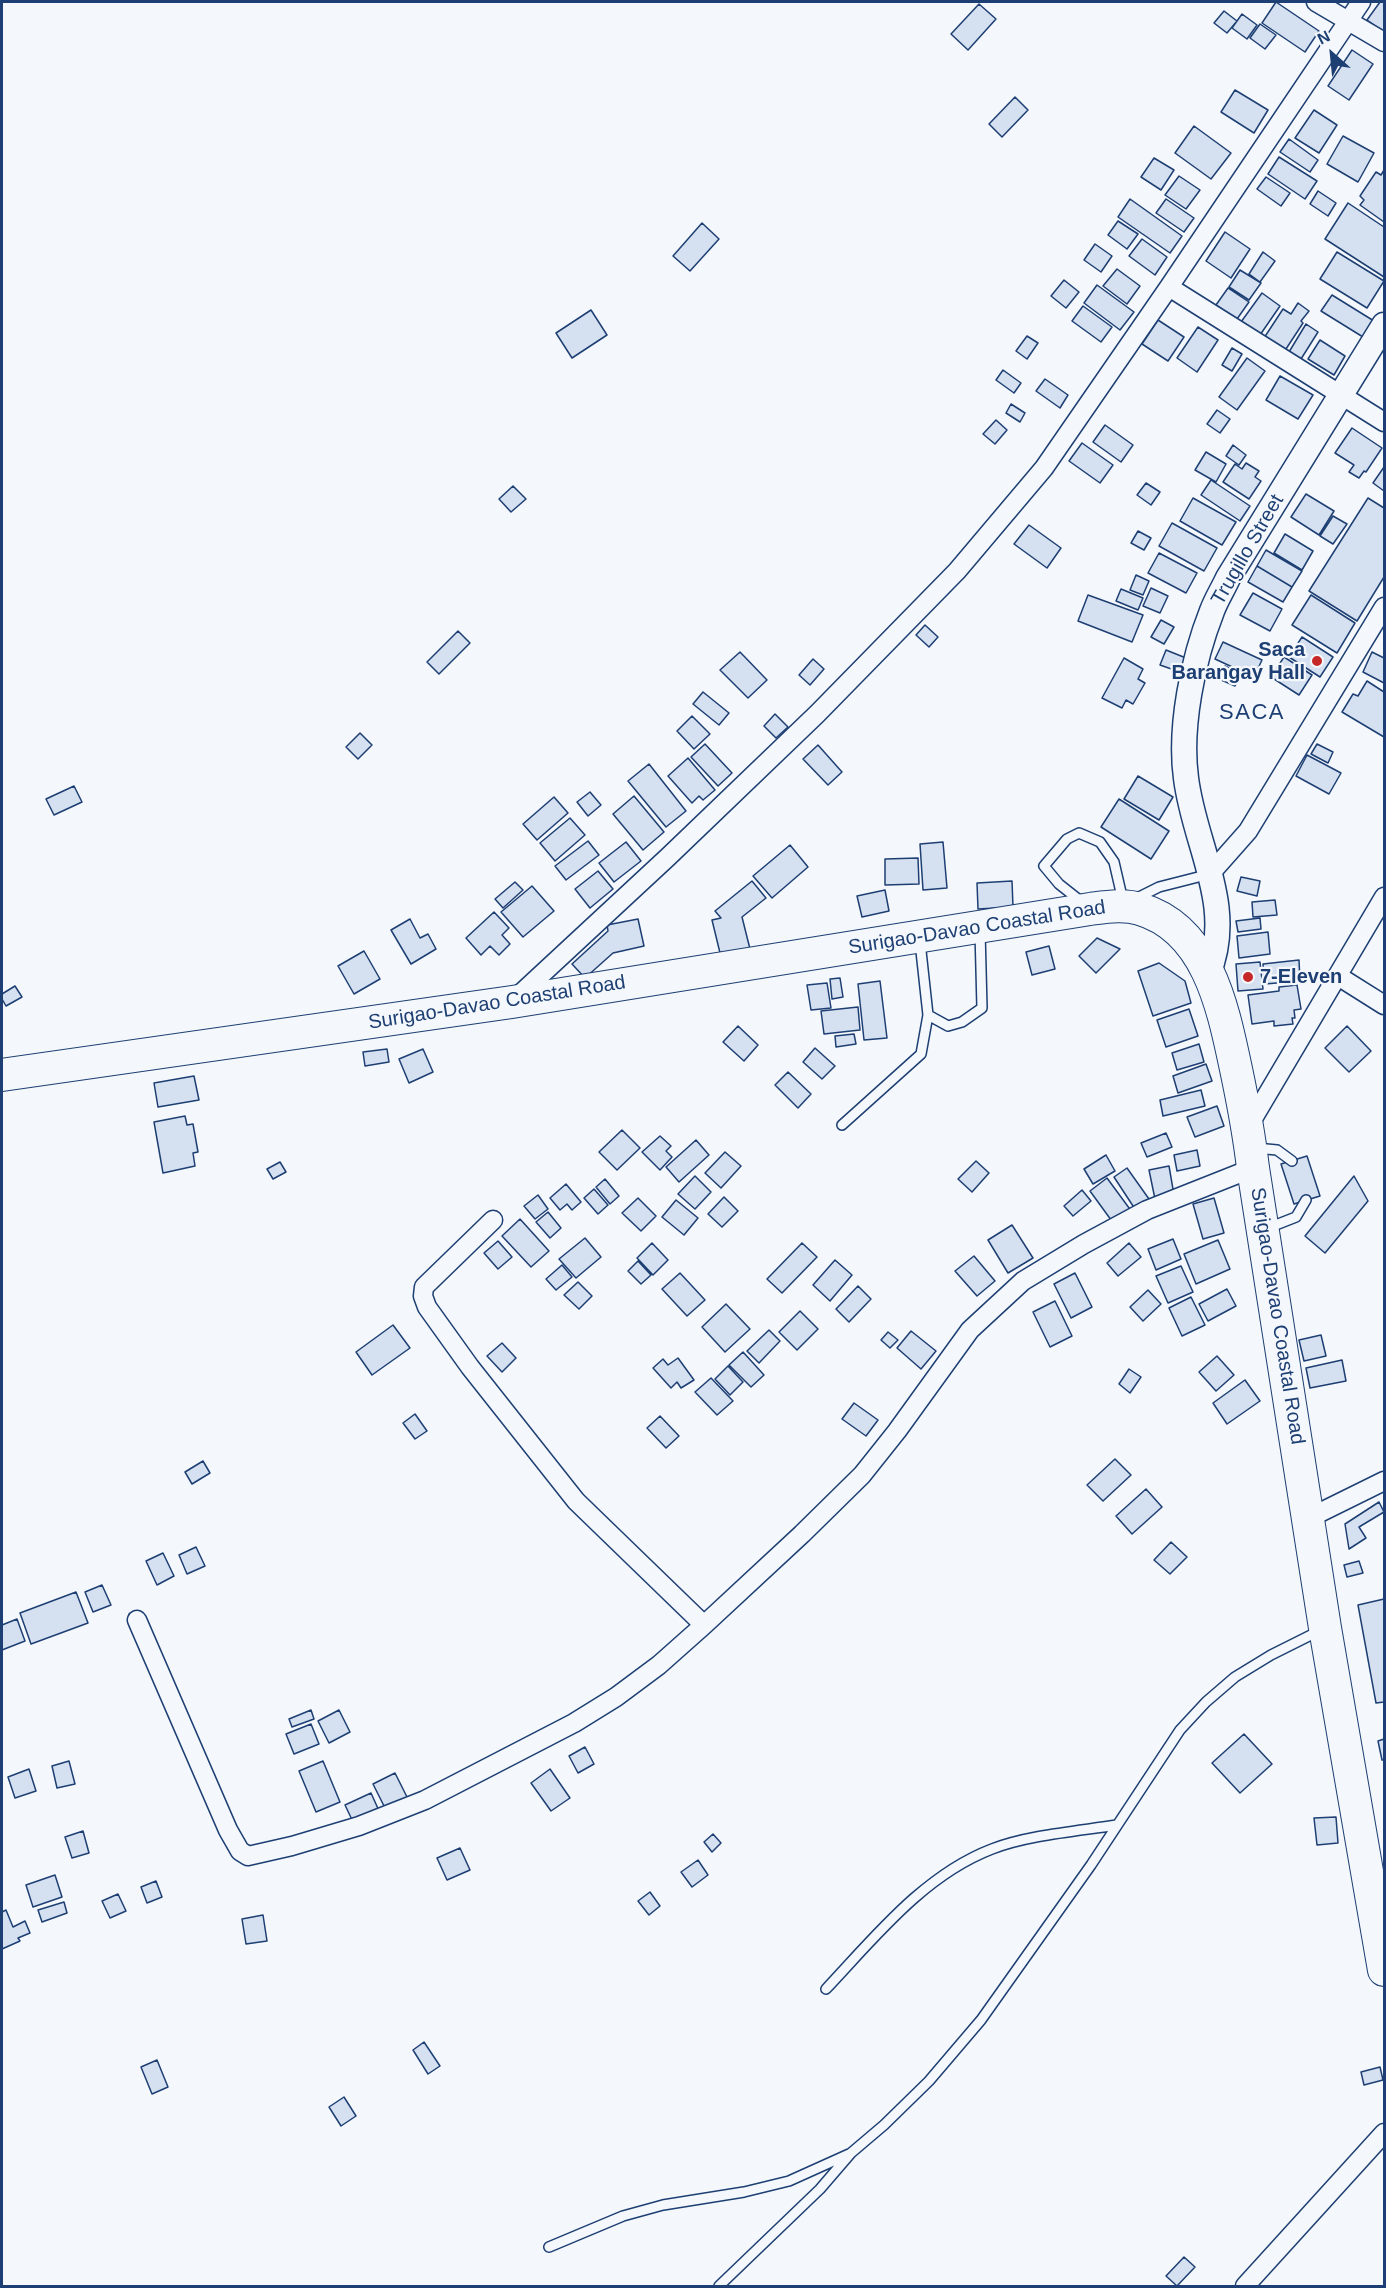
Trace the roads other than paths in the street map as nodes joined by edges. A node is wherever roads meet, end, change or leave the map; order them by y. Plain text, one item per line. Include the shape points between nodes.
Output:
1 (1316, 2) edge
2 (1361, 2) edge
3 (1349, 21) junction
4 (1384, 42) edge
5 (1169, 287) junction
6 (1384, 326) edge
7 (1341, 395) junction
8 (1384, 422) edge
9 (1384, 607) edge
10 (1210, 874) junction
11 (1384, 897) edge
12 (1124, 906) junction
13 (1090, 909) junction
14 (980, 926) junction
15 (920, 936) junction
16 (1208, 974) junction
17 (1338, 976) junction
18 (512, 1002) junction
19 (1384, 1005) edge
20 (928, 1015) junction
21 (2, 1075) edge
22 (842, 1125) dead end
23 (1251, 1148) junction
24 (1292, 1161) dead end
25 (1306, 1200) dead end
26 (493, 1220) dead end
27 (1263, 1230) junction
28 (1384, 1481) edge
29 (1309, 1518) junction
30 (137, 1620) dead end
31 (704, 1625) junction
32 (1325, 1628) junction
33 (1117, 1825) junction
34 (1384, 1970) edge
35 (826, 1989) dead end
36 (1384, 2133) edge
37 (851, 2153) junction
38 (549, 2247) dead end
39 (719, 2286) edge
40 (1245, 2286) edge

1 - 3 street
2 - 3 street
3 - 4 street
3 - 5 street
5 - 7 street
5 - 18 street via 1044,468 957,571 817,714
6 - 7 street, Trugillo Street
7 - 8 street
7 - 10 street, Trugillo Street via 1228,578 1200,648 1187,711 1185,777
9 - 10 street via 1248,831
10 - 12 lane via 1159,887
10 - 16 street, Trugillo Street via 1219,918 1218,941
11 - 17 street
12 - 13 highway, Surigao-Davao Coastal Road
12 - 13 lane via 1114,862 1100,842 1079,834 1067,839 1044,866
12 - 16 highway, Surigao-Davao Coastal Road via 1154,915 1183,934
13 - 14 highway, Surigao-Davao Coastal Road
14 - 15 highway, Surigao-Davao Coastal Road
14 - 20 lane via 982,1008 962,1022 948,1026
15 - 18 highway, Surigao-Davao Coastal Road
15 - 20 lane
16 - 23 highway, Surigao-Davao Coastal Road via 1224,1015
17 - 19 street
17 - 23 street
18 - 21 highway, Surigao-Davao Coastal Road
20 - 22 lane via 921,1054
23 - 24 lane via 1277,1150
23 - 27 highway, Surigao-Davao Coastal Road
23 - 31 street via 1023,1281 970,1330 862,1475
25 - 27 lane via 1296,1217
26 - 31 street via 424,1287 427,1307 576,1501
27 - 29 highway, Surigao-Davao Coastal Road
28 - 29 street
29 - 32 highway, Surigao-Davao Coastal Road
30 - 31 street via 228,1830 240,1851 248,1856 358,1826 425,1800 497,1764 616,1697
32 - 33 lane via 1235,1677 1206,1702 1180,1730
32 - 34 highway, Surigao-Davao Coastal Road
33 - 35 lane via 1036,1838 994,1848 961,1862 928,1886
33 - 37 lane via 981,2020 929,2081
36 - 40 street
37 - 38 lane via 789,2181 622,2216
37 - 39 lane

